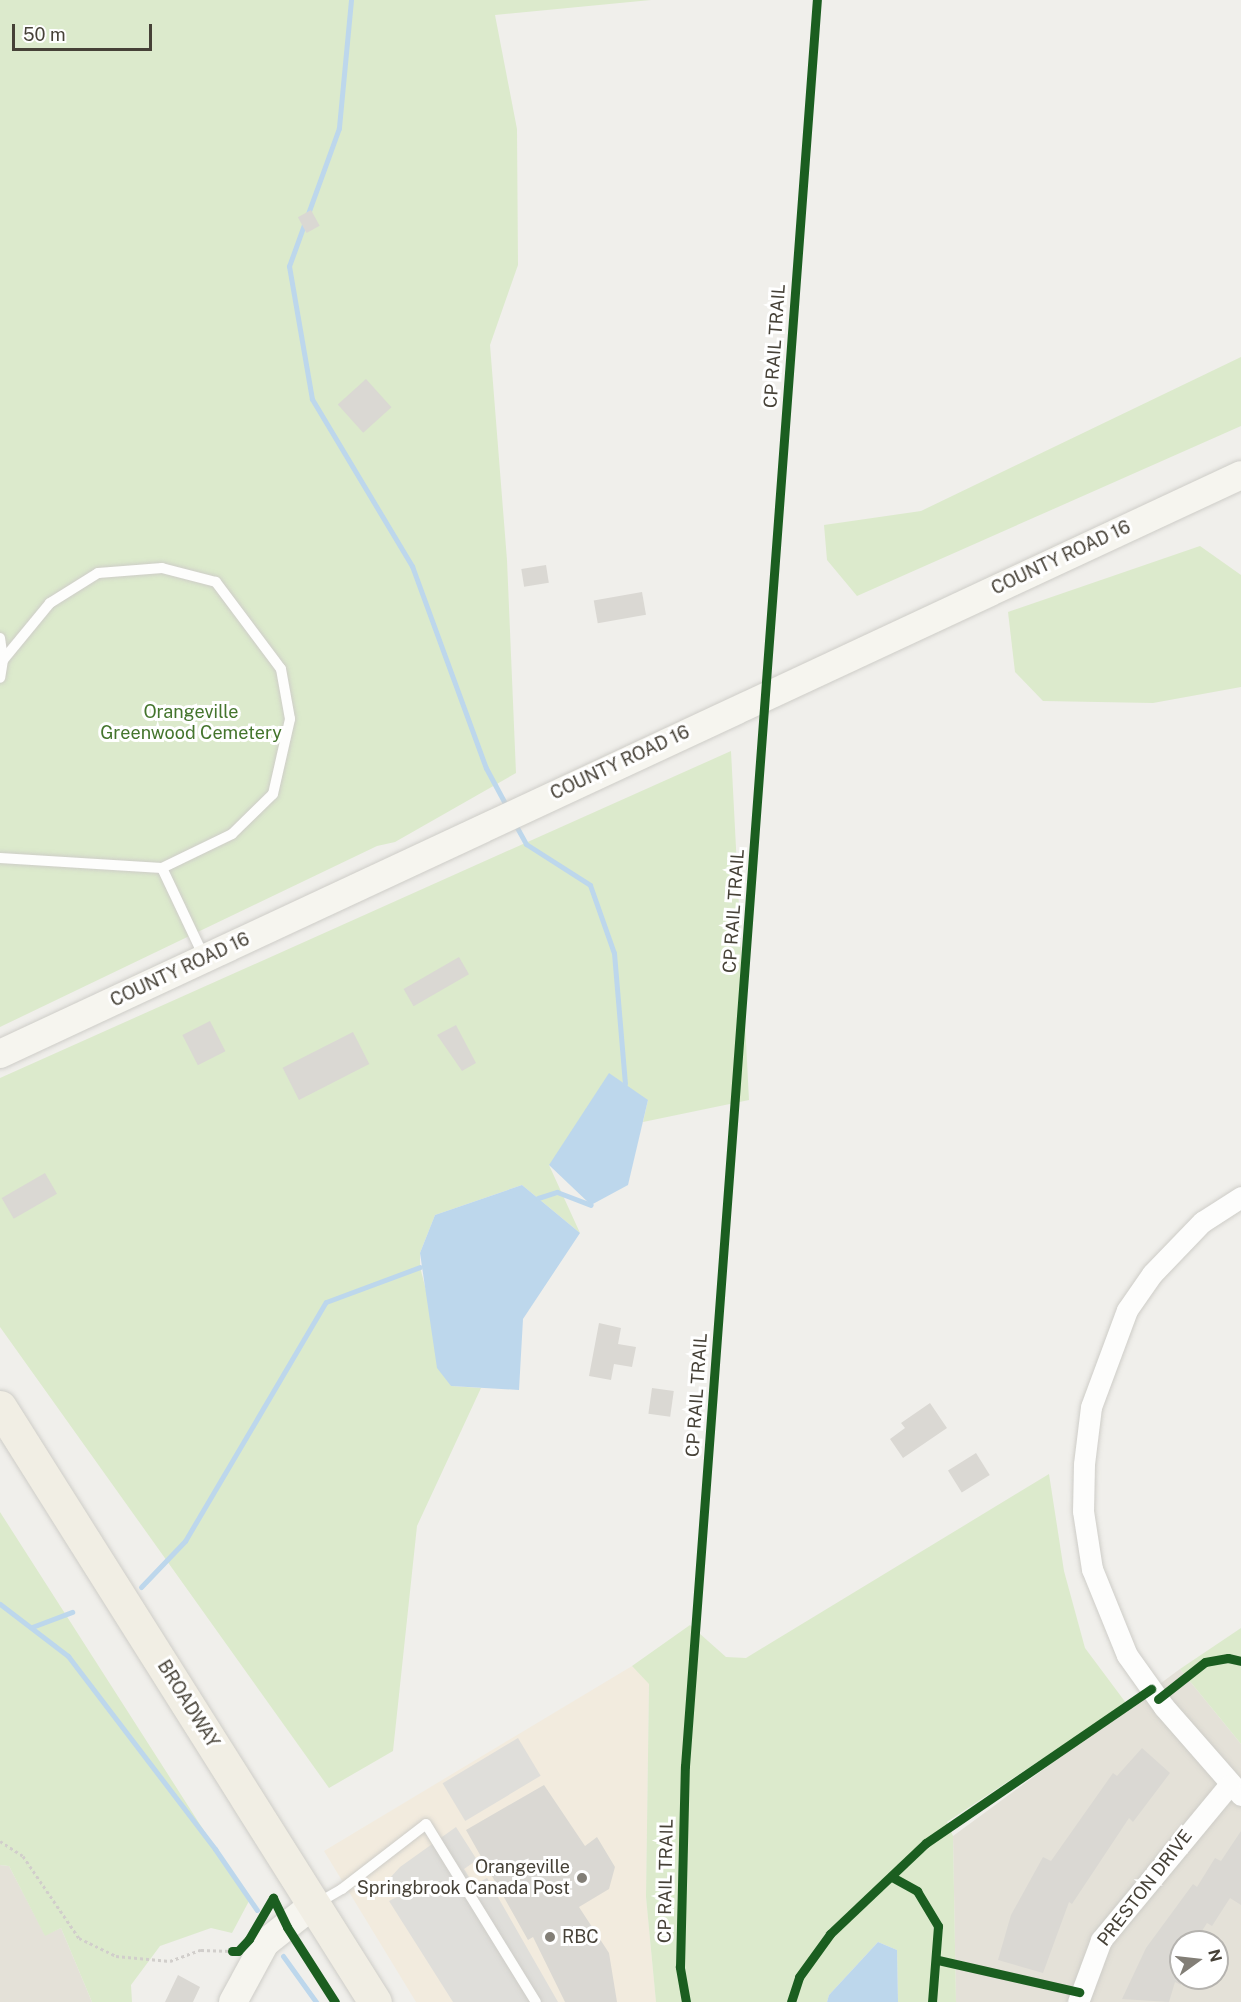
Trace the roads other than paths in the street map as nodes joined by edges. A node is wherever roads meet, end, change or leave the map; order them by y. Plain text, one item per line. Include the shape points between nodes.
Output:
1 (1241, 475) edge
2 (0, 638) edge
3 (3, 660) junction
4 (0, 678) edge
5 (0, 858) edge
6 (162, 868) junction
7 (204, 958) junction
8 (0, 1054) edge
9 (1241, 1197) edge
10 (0, 1407) edge
11 (1235, 1790) edge
12 (313, 1905) junction
13 (233, 2002) edge
14 (375, 2002) edge
15 (536, 2002) edge
16 (1078, 2002) edge

1 - 7 main road, COUNTY ROAD 16
2 - 3 lane
3 - 4 lane
3 - 6 lane via 50,603 98,573 162,568 216,582 281,669 290,719 273,795 232,834
5 - 6 lane
6 - 7 lane
7 - 8 main road, COUNTY ROAD 16
9 - 11 street via 1202,1221 1152,1274 1127,1310 1091,1407 1083,1511 1092,1569 1108,1617 1139,1672
10 - 12 main road, BROADWAY
11 - 16 street, PRESTON DRIVE via 1101,1940
12 - 13 main road via 265,1942
12 - 14 main road, BROADWAY
12 - 15 lane via 342,1889 426,1824

